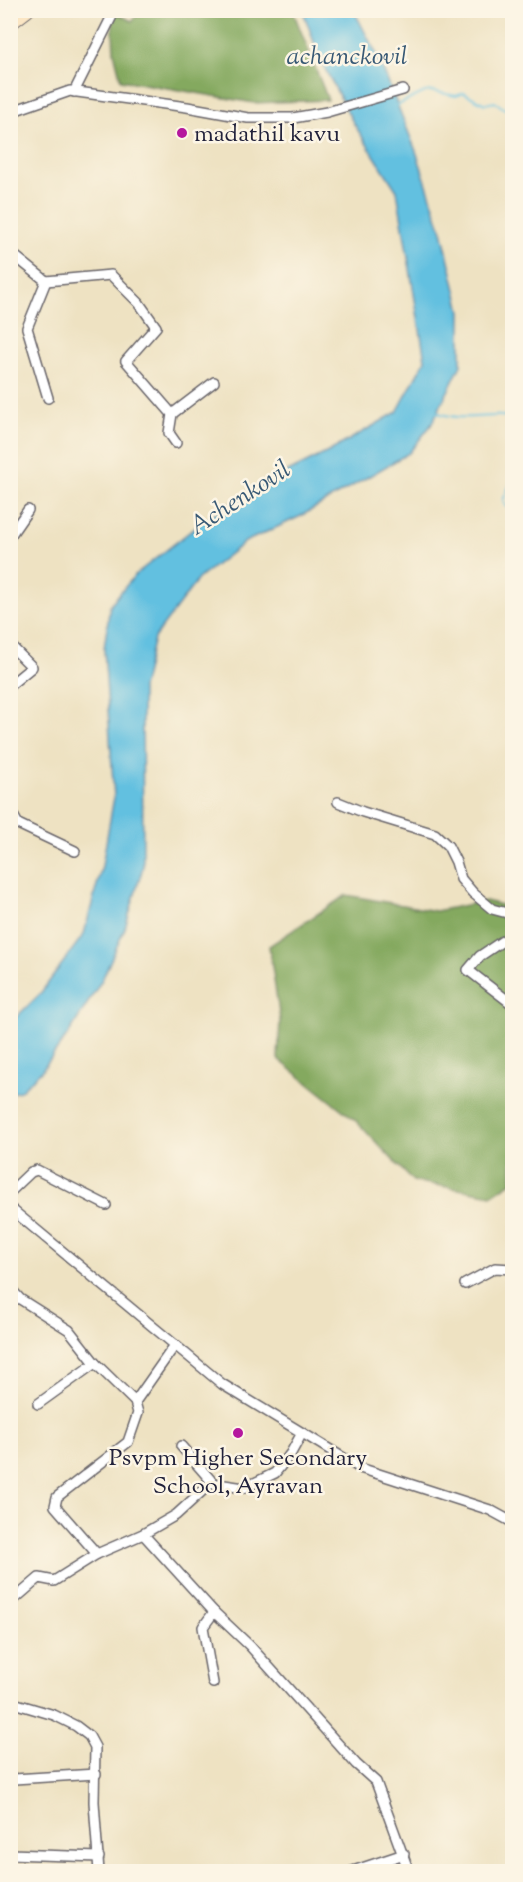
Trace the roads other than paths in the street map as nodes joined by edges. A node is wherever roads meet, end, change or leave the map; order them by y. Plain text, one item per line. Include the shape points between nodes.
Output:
1 (27, 10) edge
2 (115, 10) edge
3 (10, 22) edge
4 (403, 90) dead end
5 (74, 92) junction
6 (10, 112) edge
7 (10, 252) edge
8 (46, 281) junction
9 (214, 382) dead end
10 (48, 398) dead end
11 (172, 414) junction
12 (176, 443) dead end
13 (28, 510) dead end
14 (10, 536) edge
15 (10, 645) edge
16 (10, 685) edge
17 (338, 802) dead end
18 (10, 810) edge
19 (75, 851) dead end
20 (513, 919) edge
21 (513, 930) edge
22 (513, 1004) edge
23 (10, 1192) edge
24 (106, 1205) dead end
25 (10, 1208) edge
26 (513, 1269) edge
27 (465, 1284) dead end
28 (10, 1288) edge
29 (175, 1345) junction
30 (95, 1363) junction
31 (135, 1402) junction
32 (38, 1404) dead end
33 (302, 1433) junction
34 (181, 1446) dead end
35 (214, 1484) junction
36 (513, 1522) edge
37 (143, 1534) junction
38 (97, 1554) junction
39 (10, 1603) edge
40 (214, 1612) junction
41 (213, 1683) dead end
42 (10, 1702) edge
43 (96, 1774) junction
44 (12, 1779) edge
45 (10, 1854) edge
46 (404, 1854) junction
47 (99, 1857) junction
48 (99, 1872) edge
49 (350, 1872) edge
50 (409, 1872) edge

1 - 3 main road
2 - 5 street
4 - 5 street via 293,118 248,118
5 - 6 street
7 - 8 street
8 - 10 street via 27,328
8 - 11 street via 111,275 139,303 156,327 126,361
9 - 11 street
11 - 12 street via 169,433
13 - 14 street
15 - 16 street via 32,667
17 - 20 street via 435,834 448,846 461,879 472,893
18 - 19 street via 18,825
21 - 22 street via 468,970
23 - 24 street via 37,1170
25 - 29 street
26 - 27 street via 495,1268
28 - 30 street via 20,1299 69,1330
29 - 31 street
29 - 33 street via 222,1384
30 - 31 street
30 - 32 street
31 - 38 street via 138,1413 128,1442 57,1497 55,1506
33 - 35 street via 275,1473 244,1488
33 - 36 street via 360,1468 490,1510
34 - 35 street
35 - 37 street via 176,1515
37 - 38 street
37 - 40 street
38 - 39 street via 54,1581 39,1578
40 - 41 street via 203,1627
40 - 46 street via 376,1782
42 - 43 street via 54,1715 85,1732 95,1747
43 - 44 street
43 - 47 street via 94,1802
45 - 47 street
46 - 49 street
46 - 50 street
47 - 48 street

